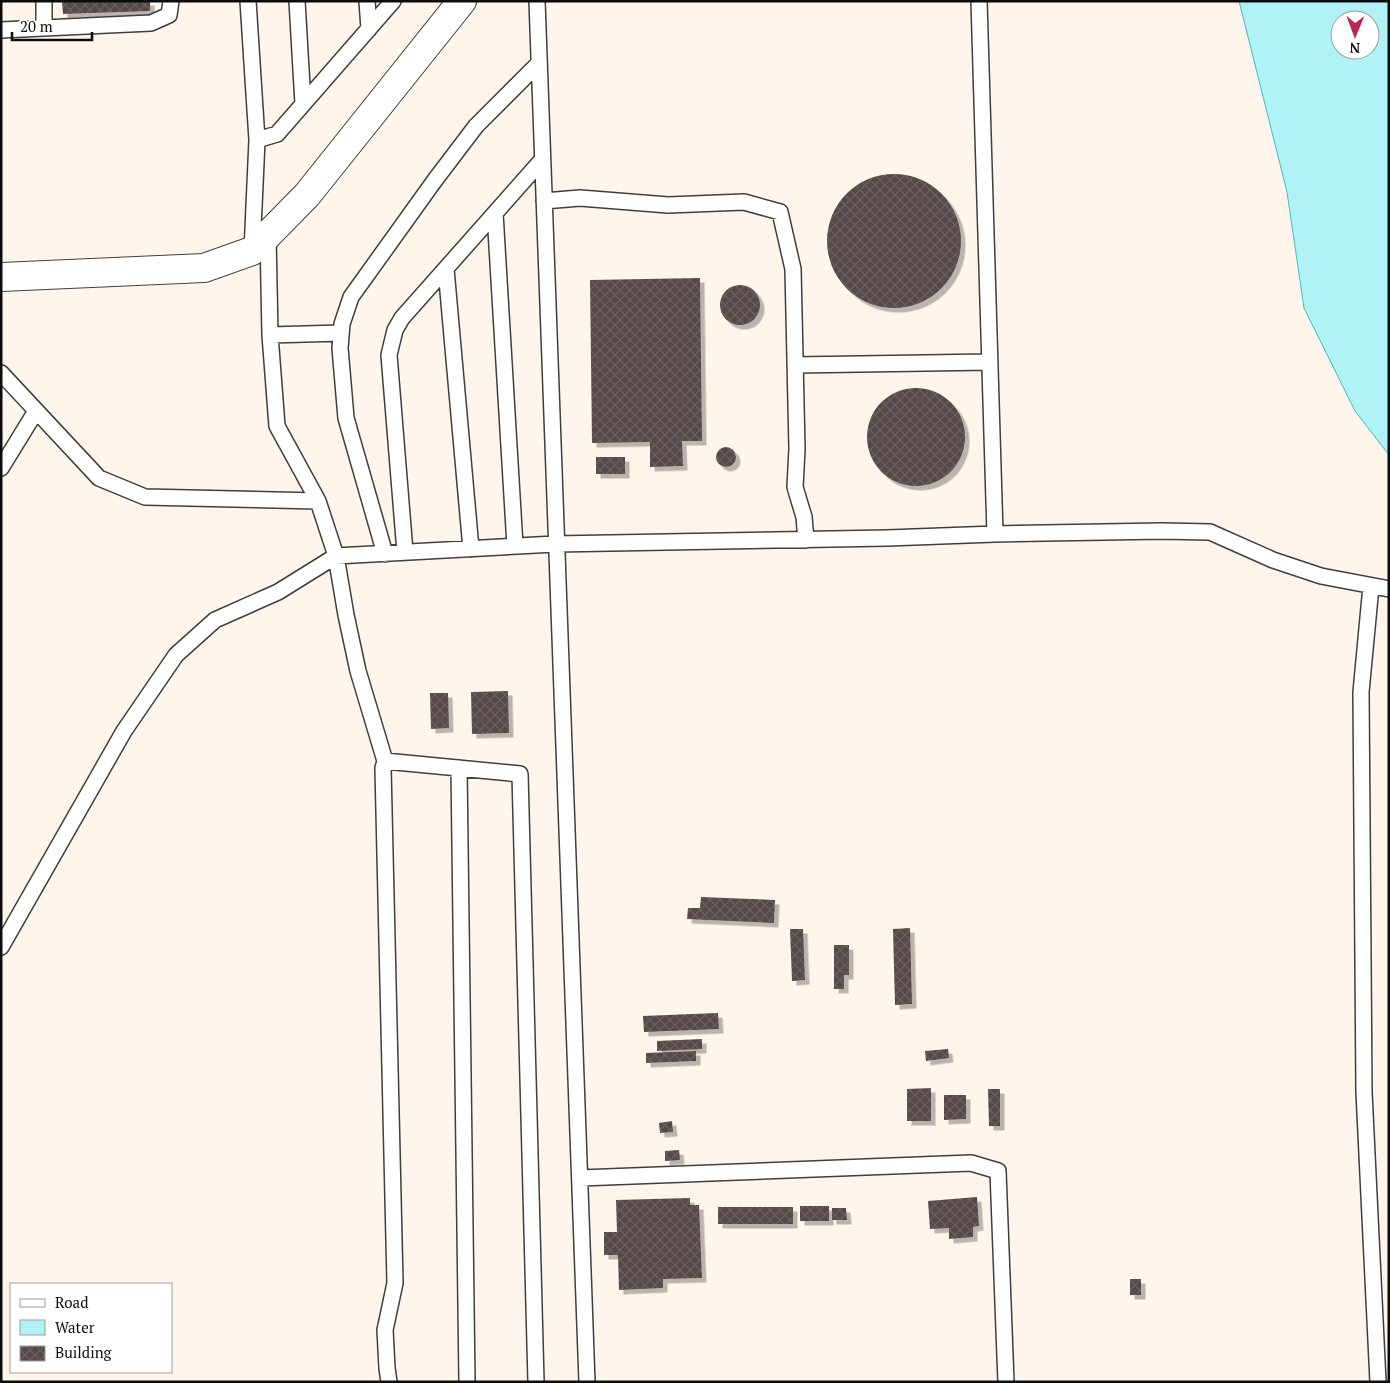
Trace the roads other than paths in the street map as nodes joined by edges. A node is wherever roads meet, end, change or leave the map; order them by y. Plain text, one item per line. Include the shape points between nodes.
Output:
1 (44, 1) edge
2 (171, 1) edge
3 (248, 1) edge
4 (297, 1) edge
5 (367, 1) edge
6 (393, 1) edge
7 (462, 1) edge
8 (537, 1) edge
9 (979, 1) edge
10 (44, 28) junction
11 (369, 29) junction
12 (1, 30) edge
13 (539, 63) junction
14 (303, 104) junction
15 (257, 140) junction
16 (542, 160) junction
17 (544, 201) junction
18 (495, 213) junction
19 (260, 243) junction
20 (446, 269) junction
21 (1, 277) edge
22 (341, 333) junction
23 (270, 335) junction
24 (990, 362) junction
25 (795, 365) junction
26 (1, 373) edge
27 (36, 411) junction
28 (1, 468) edge
29 (318, 501) junction
30 (995, 534) junction
31 (806, 540) junction
32 (555, 544) junction
33 (515, 546) junction
34 (471, 549) junction
35 (405, 552) junction
36 (385, 554) junction
37 (336, 556) junction
38 (1370, 586) junction
39 (1389, 589) edge
40 (385, 761) junction
41 (459, 768) junction
42 (1, 947) edge
43 (580, 1178) junction
44 (389, 1382) edge
45 (467, 1382) edge
46 (536, 1382) edge
47 (587, 1382) edge
48 (1006, 1382) edge
49 (1378, 1382) edge

1 - 10 lane
2 - 10 lane via 169,14 151,23
3 - 15 lane
4 - 14 lane
5 - 11 lane
6 - 11 lane
7 - 19 street via 307,195
8 - 13 lane
9 - 24 lane
10 - 12 lane
11 - 14 lane
13 - 16 lane
13 - 22 lane via 476,126 435,180 352,297
14 - 15 lane via 277,134
15 - 19 lane
16 - 17 lane
16 - 18 lane
17 - 25 lane via 580,198 668,205 744,202 780,212 793,269
17 - 32 lane
18 - 20 lane
18 - 33 lane
19 - 21 street via 204,268
19 - 23 lane
20 - 34 lane
20 - 35 lane via 402,318 395,330 389,355
22 - 23 lane
22 - 36 lane via 346,418
23 - 29 lane via 277,426
24 - 25 lane
24 - 30 lane
25 - 31 lane via 795,487 804,517
26 - 27 lane
27 - 28 lane
27 - 29 lane via 98,478 145,496
29 - 37 lane
30 - 31 lane
30 - 38 lane via 1210,532 1273,560 1321,576
31 - 32 lane
32 - 33 lane
32 - 43 lane
33 - 34 lane
34 - 35 lane
35 - 36 lane
36 - 37 lane
37 - 40 lane via 358,671
37 - 42 lane via 278,592 215,620 176,655 124,731
38 - 39 lane
38 - 49 lane via 1361,692 1363,1012
40 - 41 lane
40 - 44 lane via 396,1283 386,1330
41 - 45 lane
41 - 46 lane via 520,774
43 - 47 lane
43 - 48 lane via 971,1163 998,1171

